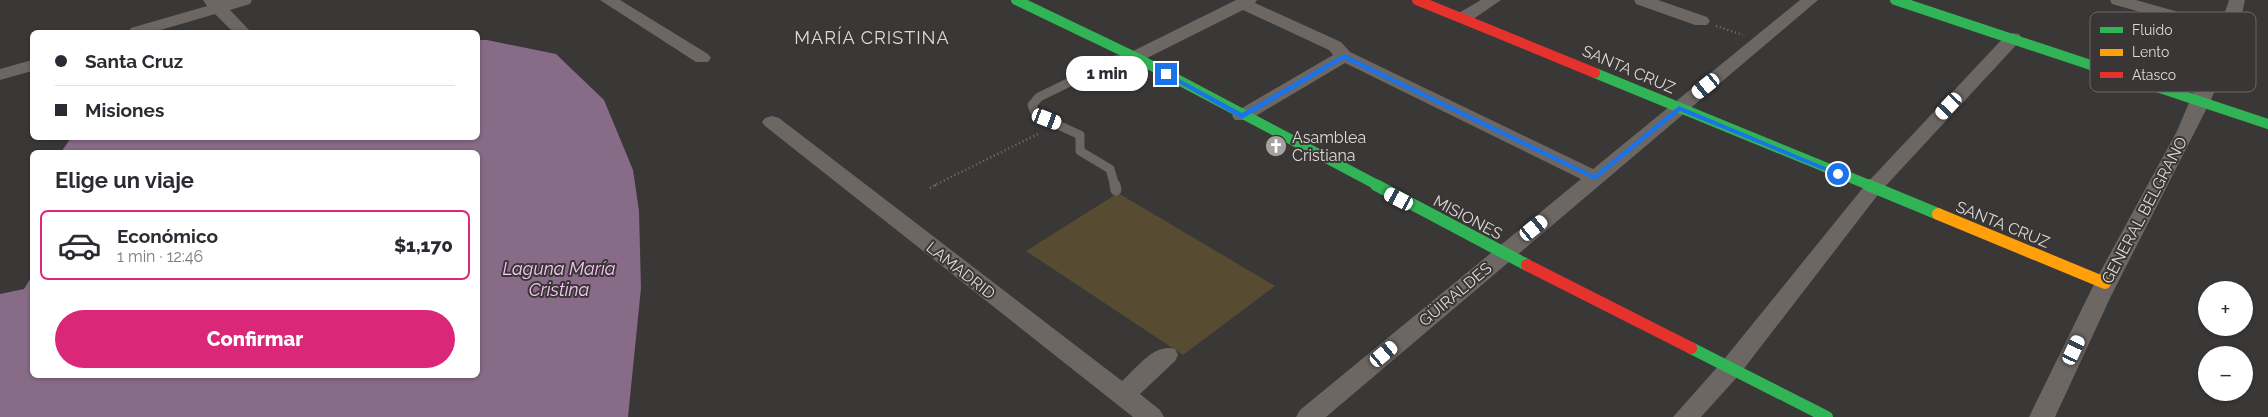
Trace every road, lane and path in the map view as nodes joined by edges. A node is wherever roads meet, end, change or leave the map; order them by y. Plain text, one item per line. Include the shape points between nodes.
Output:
1 (244, 0) edge
2 (641, 0) edge
3 (1016, 0) edge
4 (1417, 0) edge
5 (1492, 0) edge
6 (1642, 0) edge
7 (1810, 0) edge
8 (1895, 0) edge
9 (2118, 0) edge
10 (1246, 2) edge
11 (214, 4) edge
12 (614, 4) edge
13 (2160, 12) edge
14 (1463, 18) junction
15 (1701, 21) joint
16 (142, 30) edge
17 (240, 30) edge
18 (2013, 38) junction
19 (1760, 41) junction
20 (1344, 56) junction
21 (702, 58) dead end
22 (1136, 58) junction
23 (2090, 65) edge
24 (30, 66) edge
25 (0, 75) edge
26 (2169, 92) edge
27 (2205, 92) edge
28 (2201, 103) junction
29 (1679, 108) junction
30 (1242, 116) junction
31 (772, 122) dead end
32 (1058, 123) junction
33 (2268, 124) edge
34 (1595, 178) junction
35 (930, 188) dead end
36 (1873, 188) junction
37 (1116, 190) dead end
38 (1503, 253) junction
39 (2105, 283) junction
40 (1166, 355) dead end
41 (1730, 369) junction
42 (1122, 395) junction
43 (1151, 417) edge
44 (1309, 417) edge
45 (1686, 417) edge
46 (1827, 417) edge
47 (2042, 417) edge

1 - 11 street
2 - 12 street
3 - 22 street, MISIONES
4 - 14 street, SANTA CRUZ
5 - 14 street
6 - 15 street
7 - 19 street, GÜIRALDES
8 - 18 street
9 - 13 street
10 - 20 street via 1335,46
10 - 22 street
11 - 16 street
11 - 17 street
12 - 21 street
14 - 29 street, SANTA CRUZ
15 - 19 path
18 - 23 street
18 - 36 street
19 - 29 street, GÜIRALDES
20 - 30 street
20 - 34 street
22 - 30 street, MISIONES
22 - 32 lane via 1115,60 1038,97 1032,105 1036,115
24 - 25 street
26 - 28 street
27 - 28 street, GENERAL BELGRANO
28 - 33 street
28 - 39 street, GENERAL BELGRANO
29 - 34 street, GÜIRALDES
29 - 36 street, SANTA CRUZ
30 - 38 street, MISIONES
31 - 42 street, LAMADRID
32 - 35 path
32 - 37 lane via 1080,135 1080,151 1110,169
34 - 38 street, GÜIRALDES
36 - 39 street, SANTA CRUZ
36 - 41 street
38 - 41 street, MISIONES
38 - 44 street, GÜIRALDES
39 - 47 street, GENERAL BELGRANO
40 - 42 street
41 - 45 street
41 - 46 street, MISIONES
42 - 43 street, LAMADRID

